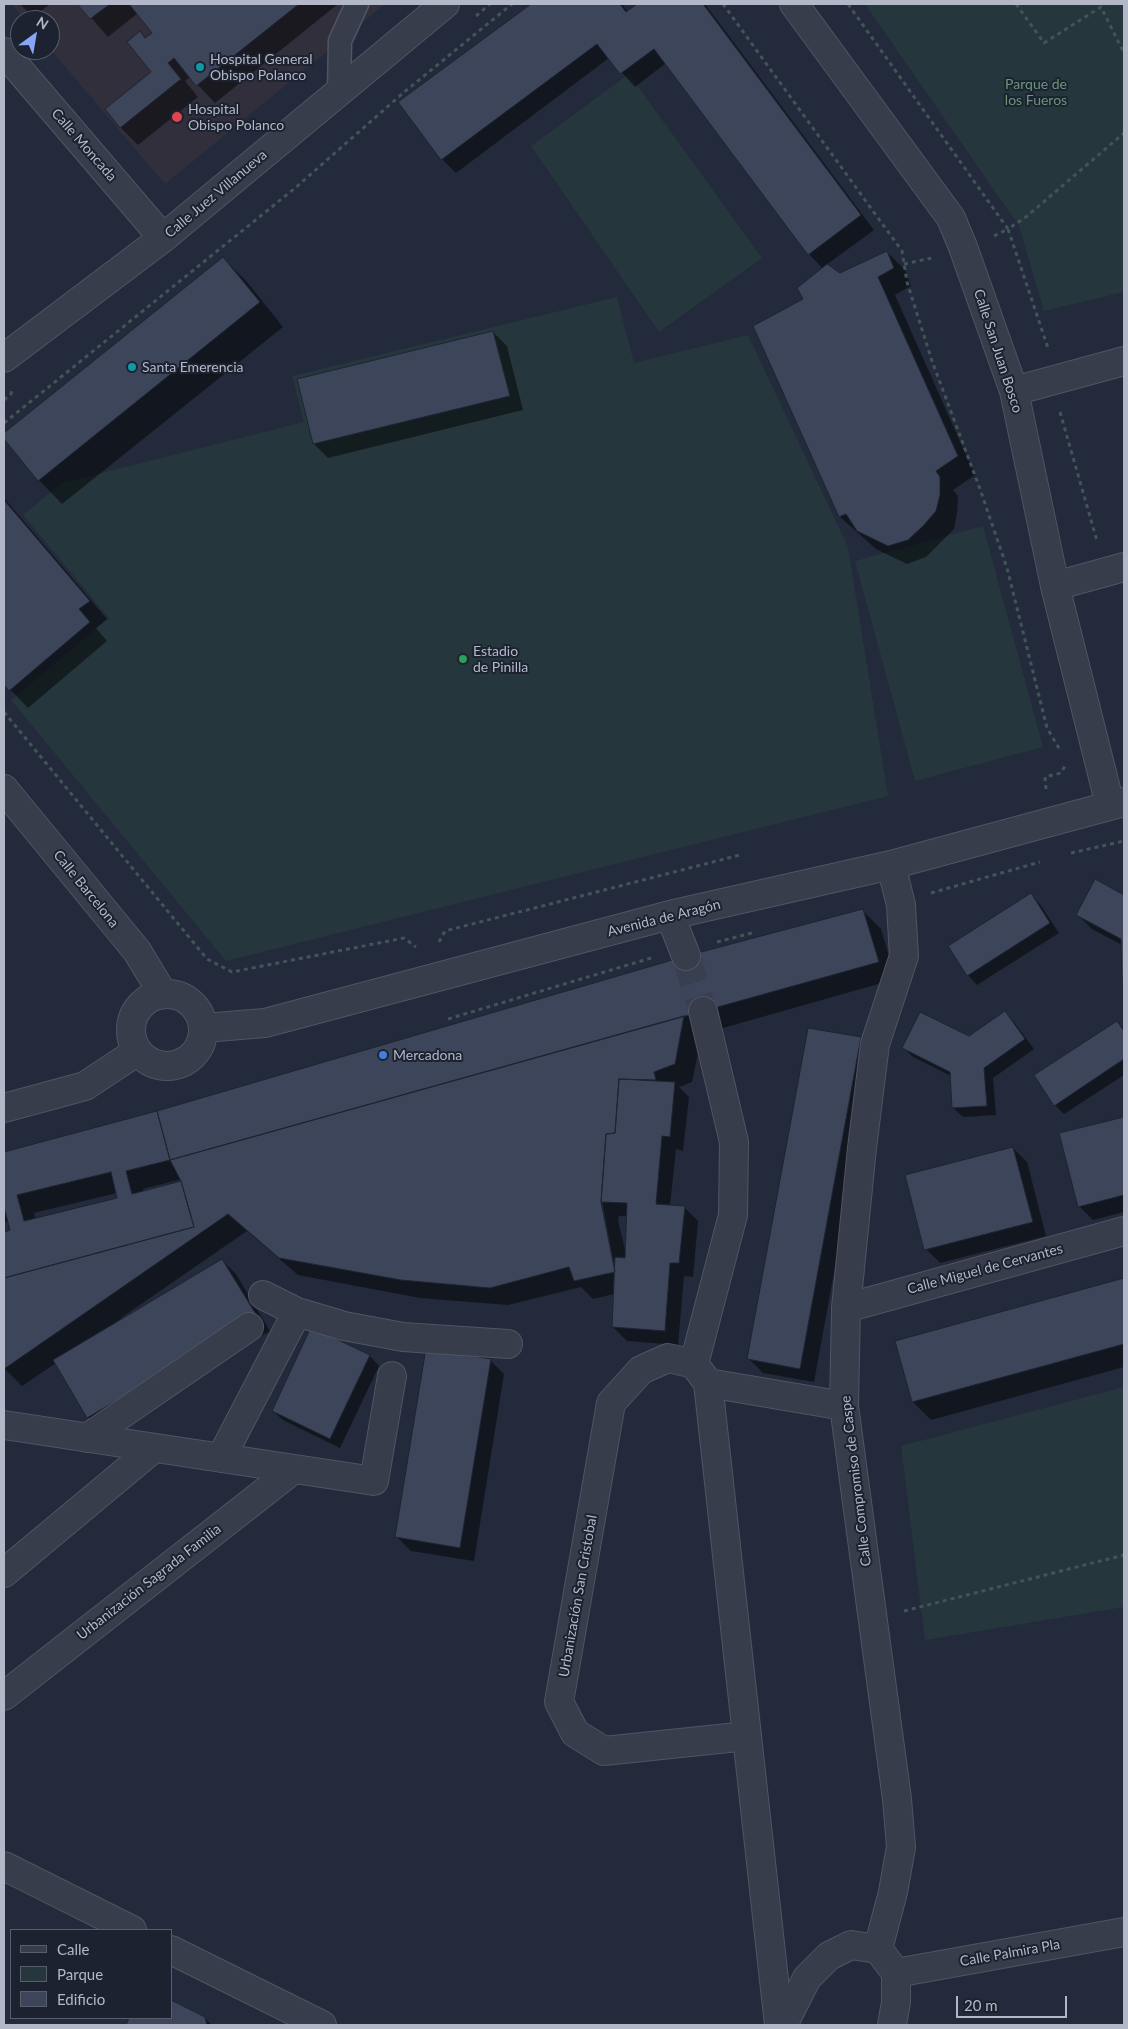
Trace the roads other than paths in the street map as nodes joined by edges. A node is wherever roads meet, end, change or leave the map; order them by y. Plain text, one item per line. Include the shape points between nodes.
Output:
1 (357, 4) edge
2 (445, 4) edge
3 (794, 4) edge
4 (4, 52) edge
5 (339, 92) junction
6 (163, 238) junction
7 (4, 358) edge
8 (1124, 361) edge
9 (1014, 391) junction
10 (1124, 566) edge
11 (1055, 586) junction
12 (4, 789) edge
13 (1117, 803) edge
14 (891, 865) junction
15 (670, 915) junction
16 (686, 956) tunnel mouth
17 (162, 994) junction
18 (703, 1011) tunnel mouth
19 (204, 1028) junction
20 (138, 1051) junction
21 (4, 1108) edge
22 (1124, 1231) edge
23 (263, 1295) dead end
24 (846, 1308) junction
25 (297, 1312) junction
26 (249, 1327) dead end
27 (508, 1344) dead end
28 (701, 1374) junction
29 (392, 1376) dead end
30 (844, 1406) junction
31 (4, 1425) edge
32 (87, 1438) junction
33 (154, 1448) junction
34 (221, 1458) junction
35 (294, 1469) junction
36 (4, 1573) edge
37 (4, 1696) edge
38 (747, 1736) junction
39 (4, 1866) edge
40 (130, 1929) edge
41 (1124, 1932) edge
42 (878, 1949) junction
43 (172, 1950) edge
44 (896, 1973) junction
45 (322, 2025) edge
46 (778, 2025) edge
47 (783, 2025) edge
48 (892, 2025) edge

1 - 5 lane via 340,41
2 - 5 street, Calle Juez Villanueva
3 - 9 street, Calle San Juan Bosco via 951,218
4 - 6 street, Calle Moncada
5 - 6 street, Calle Juez Villanueva
6 - 7 street, Calle Juez Villanueva
8 - 9 street
9 - 11 street, Calle San Juan Bosco
10 - 11 street
11 - 13 street, Calle San Juan Bosco
12 - 17 street, Calle Barcelona via 137,951
13 - 14 street, Avenida de Aragón
14 - 15 street, Avenida de Aragón
14 - 24 street, Calle Compromiso de Caspe via 901,905 904,956 875,1044
15 - 16 street
15 - 19 street, Avenida de Aragón via 265,1022
17 - 19 street via 175,994 186,999 195,1007
17 - 20 street via 146,1001 134,1015 133,1040
18 - 28 street via 734,1142 732,1215
19 - 20 street via 198,1050 180,1064 157,1064
20 - 21 street via 85,1086
22 - 24 street, Calle Miguel de Cervantes
23 - 25 street
24 - 30 street, Calle Compromiso de Caspe
25 - 27 street via 344,1326 403,1337
25 - 34 street
26 - 32 street
28 - 30 street, Urbanización San Cristobal
28 - 38 street
28 - 38 street, Urbanización San Cristobal via 668,1358 641,1370 611,1403 559,1702 575,1733 604,1751
29 - 35 street via 374,1481
30 - 42 street, Calle Compromiso de Caspe via 901,1847
31 - 32 street
32 - 33 street
33 - 34 street
33 - 36 street
34 - 35 street
35 - 37 street, Urbanización Sagrada Familia
38 - 46 street
39 - 40 street
41 - 44 street, Calle Palmira Pla
42 - 44 street
42 - 47 street via 851,1945 829,1956 806,1978
43 - 45 street
44 - 48 street

